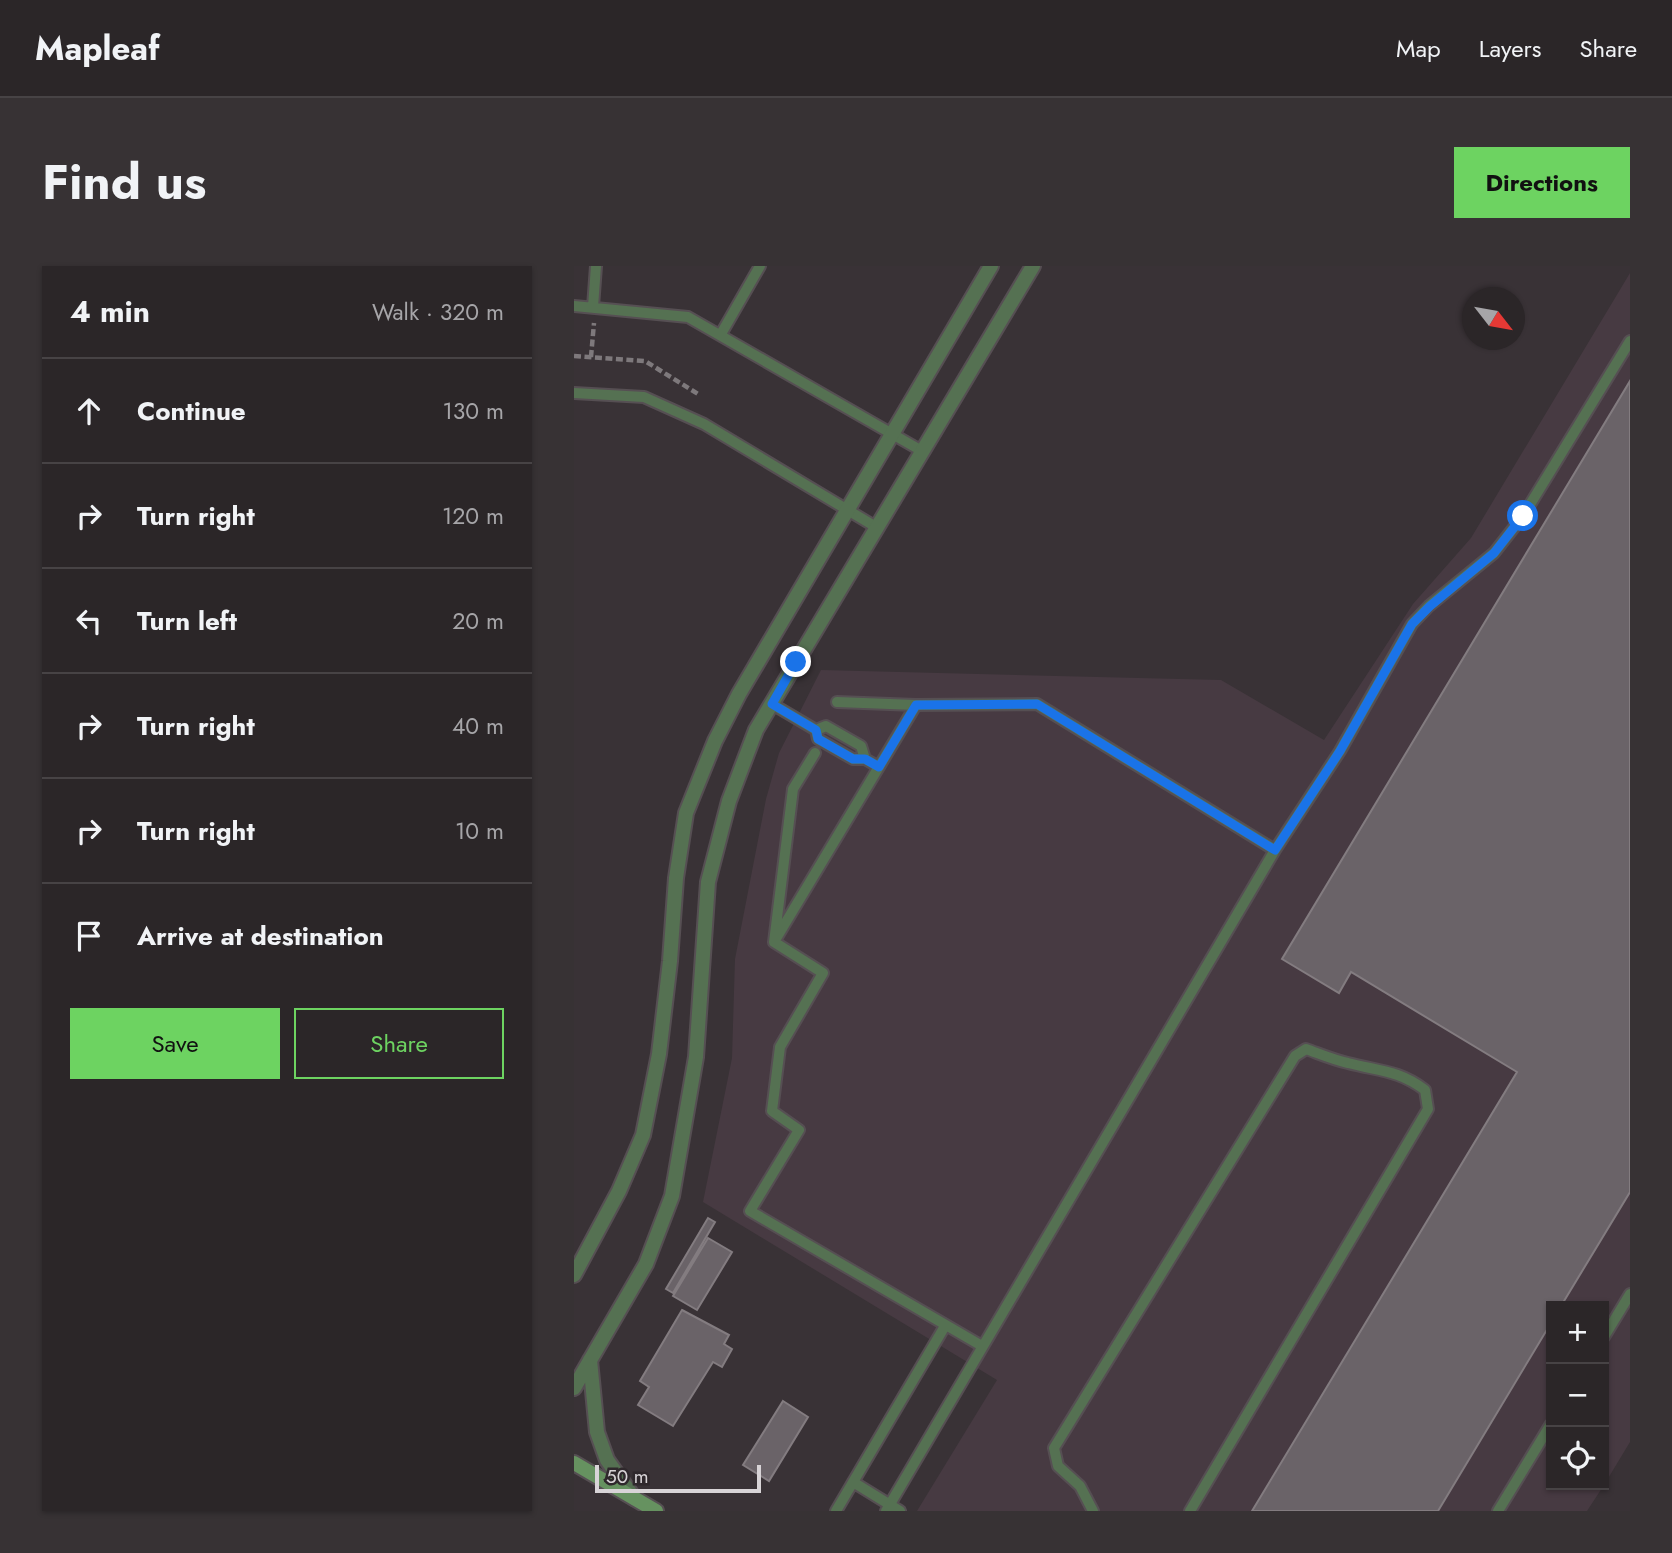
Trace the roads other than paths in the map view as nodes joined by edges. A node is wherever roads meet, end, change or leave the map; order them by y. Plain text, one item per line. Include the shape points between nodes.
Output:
1 (596, 266) edge
2 (760, 266) edge
3 (991, 266) edge
4 (1033, 266) edge
5 (574, 306) edge
6 (594, 307) junction
7 (721, 334) junction
8 (1630, 341) edge
9 (574, 393) edge
10 (892, 435) junction
11 (922, 451) junction
12 (848, 510) junction
13 (876, 527) junction
14 (837, 702) dead end
15 (772, 704) junction
16 (916, 705) junction
17 (815, 753) dead end
18 (879, 767) junction
19 (1275, 850) junction
20 (774, 942) junction
21 (574, 1275) edge
22 (1630, 1294) edge
23 (945, 1326) junction
24 (1609, 1329) edge
25 (982, 1346) junction
26 (590, 1360) junction
27 (574, 1388) edge
28 (1549, 1427) edge
29 (574, 1463) edge
30 (853, 1482) junction
31 (634, 1498) junction
32 (888, 1508) edge
33 (656, 1511) edge
34 (836, 1511) edge
35 (900, 1511) edge
36 (1093, 1511) edge
37 (1190, 1511) edge
38 (1498, 1511) edge

1 - 6 lane
2 - 7 lane
3 - 10 street
4 - 11 street
5 - 6 lane
6 - 7 lane via 688,317
7 - 10 lane
8 - 19 lane via 1523,516 1494,553 1412,624 1340,751
9 - 12 lane via 644,397 704,424
10 - 11 lane
10 - 12 street
11 - 13 street
12 - 13 lane
12 - 21 street via 740,694 686,813 659,1054 643,1135 620,1191
13 - 15 street
14 - 16 lane
15 - 18 lane via 816,730 826,726 861,746 865,759
15 - 26 street via 756,730 729,802 708,881 696,1056 672,1196 646,1264
16 - 18 lane
16 - 19 lane via 1037,704
17 - 20 lane via 793,789
18 - 20 lane
19 - 25 lane
20 - 23 lane via 823,973 780,1046 772,1111 799,1130 750,1211
22 - 24 lane
23 - 25 lane
23 - 30 lane
25 - 32 lane
26 - 27 street
26 - 31 street via 597,1432 607,1460
28 - 38 lane
29 - 31 main road
30 - 32 lane
30 - 34 lane
31 - 33 main road
32 - 35 lane
36 - 37 lane via 1080,1486 1058,1466 1054,1448 1295,1056 1306,1049 1409,1078 1425,1090 1428,1109

